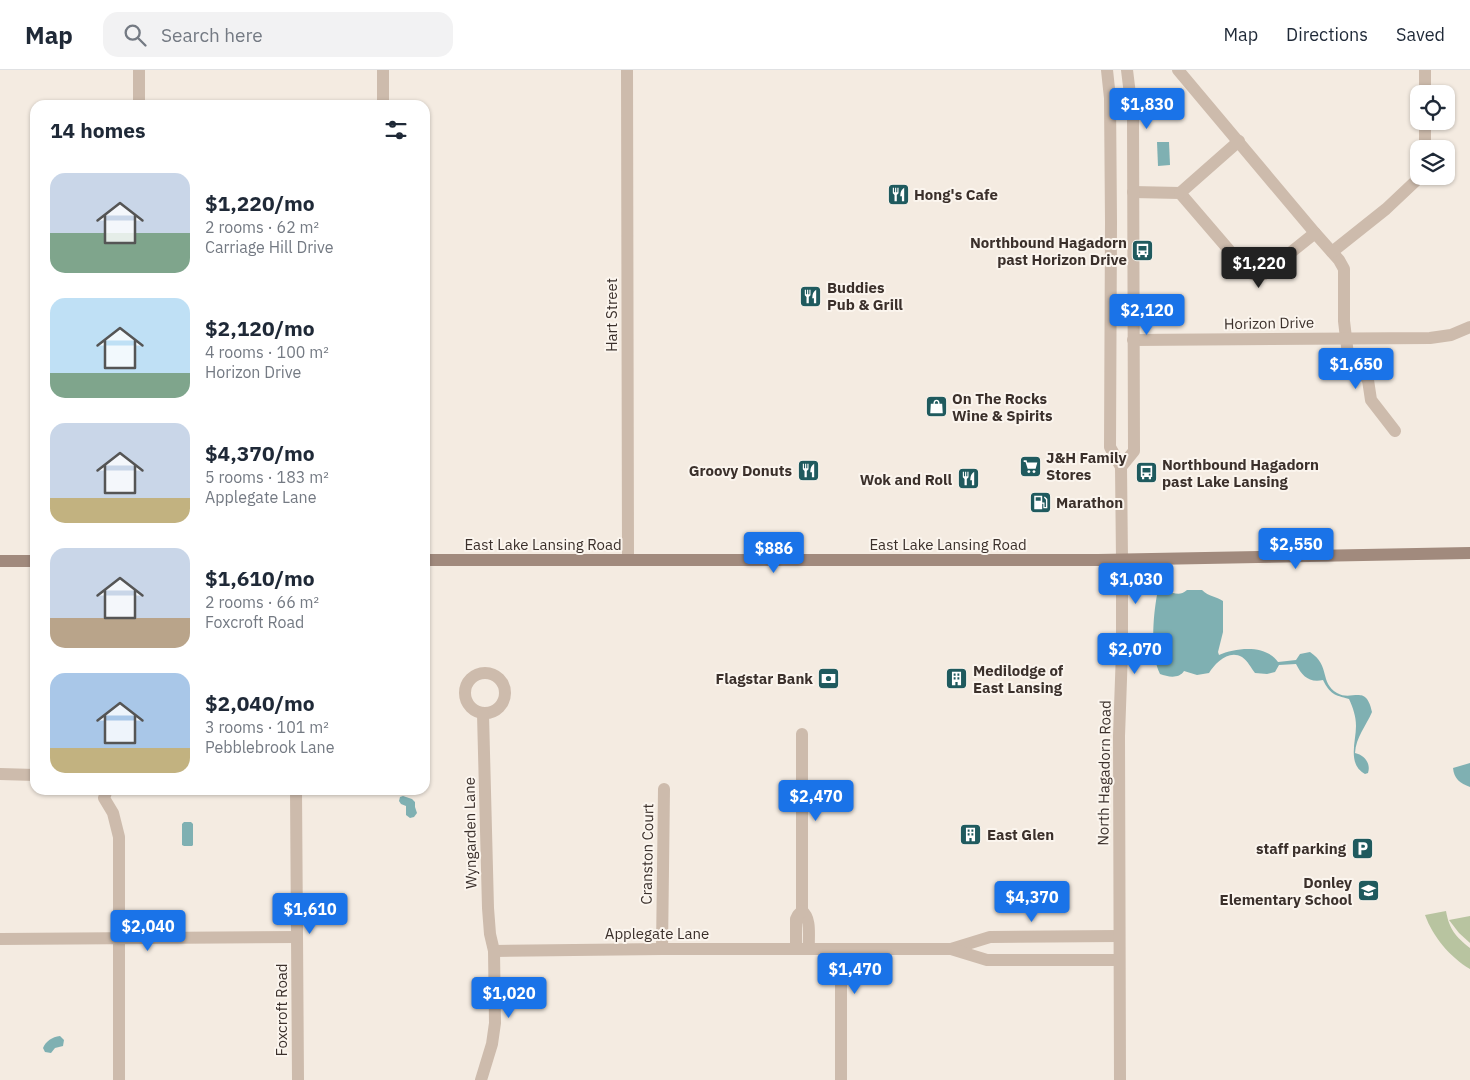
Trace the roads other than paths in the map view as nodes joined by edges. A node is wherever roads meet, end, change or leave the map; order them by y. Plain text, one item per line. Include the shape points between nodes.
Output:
1 (139, 70) edge
2 (383, 70) edge
3 (627, 70) edge
4 (1107, 70) edge
5 (1127, 70) edge
6 (1178, 70) edge
7 (1425, 70) edge
8 (1425, 85) edge
9 (139, 100) edge
10 (383, 100) edge
11 (1239, 142) junction
12 (1412, 185) edge
13 (1133, 192) junction
14 (1180, 193) junction
15 (1315, 233) junction
16 (1332, 252) junction
17 (1470, 327) edge
18 (1346, 338) junction
19 (1133, 340) junction
20 (1395, 431) dead end
21 (1122, 467) junction
22 (1470, 553) edge
23 (1122, 559) junction
24 (430, 560) edge
25 (628, 560) junction
26 (0, 561) edge
27 (30, 561) edge
28 (483, 714) dead end
29 (802, 734) dead end
30 (0, 774) edge
31 (30, 775) edge
32 (664, 789) dead end
33 (103, 795) edge
34 (296, 795) edge
35 (1119, 936) junction
36 (297, 937) junction
37 (119, 938) junction
38 (0, 939) edge
39 (662, 949) junction
40 (802, 949) junction
41 (841, 949) junction
42 (951, 949) junction
43 (494, 952) junction
44 (1119, 960) junction
45 (119, 1080) edge
46 (298, 1080) edge
47 (481, 1080) edge
48 (841, 1080) edge
49 (1120, 1080) edge

1 - 9 street
2 - 10 street
3 - 25 street, Hart Street
4 - 21 street, North Hagadorn Road via 1112,222 1110,448
5 - 13 street, North Hagadorn Road via 1133,119
6 - 11 street
7 - 8 street
11 - 14 street
11 - 15 street
12 - 16 street
13 - 14 street
13 - 19 street, North Hagadorn Road
14 - 15 street via 1252,274 1264,274
15 - 16 street
16 - 18 street via 1344,270
17 - 18 street, Horizon Drive via 1451,335 1430,338
18 - 19 street, Horizon Drive
18 - 20 street via 1348,355 1368,380 1371,400
19 - 21 street, North Hagadorn Road via 1134,451
21 - 23 street, North Hagadorn Road
22 - 23 main road, East Lake Lansing Road
23 - 25 main road, East Lake Lansing Road
23 - 35 street, North Hagadorn Road
24 - 25 main road, East Lake Lansing Road
26 - 27 main road
28 - 43 street, Wyngarden Lane via 488,908
29 - 40 street via 802,911 808,920
30 - 31 street
32 - 39 street, Cranston Court
33 - 37 street via 120,837
34 - 36 street, Foxcroft Road
35 - 42 street, Applegate Lane via 990,937
35 - 44 street, North Hagadorn Road
36 - 37 street
36 - 46 street, Foxcroft Road
37 - 38 street
37 - 45 street
39 - 40 street, Applegate Lane
39 - 43 street, Applegate Lane
40 - 41 street, Applegate Lane
41 - 42 street, Applegate Lane
41 - 48 street
42 - 44 street, Applegate Lane via 987,960
43 - 47 street via 495,1023
44 - 49 street, North Hagadorn Road

